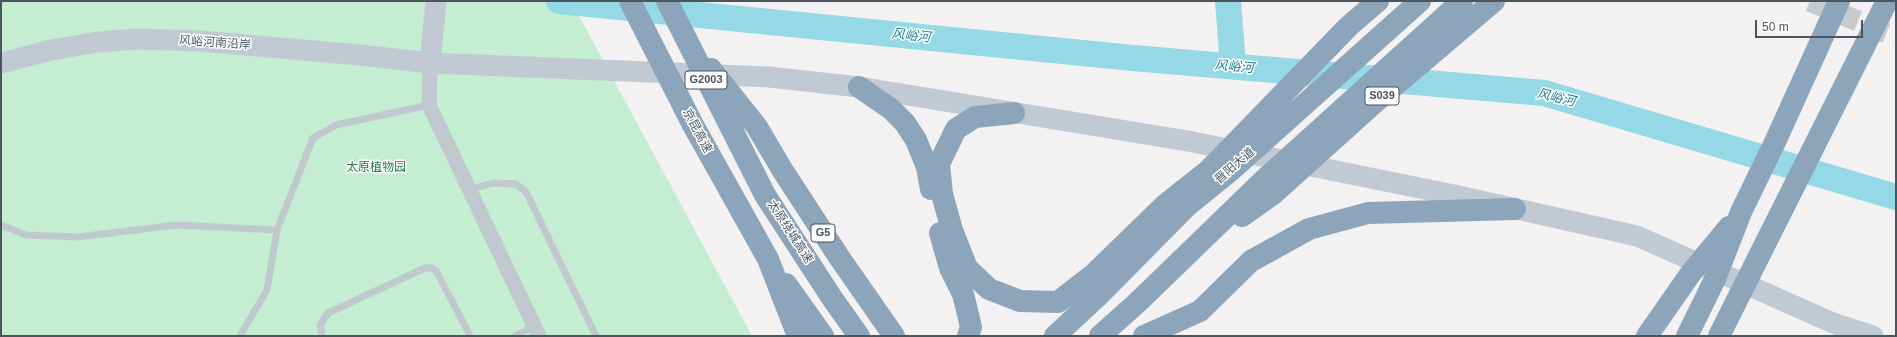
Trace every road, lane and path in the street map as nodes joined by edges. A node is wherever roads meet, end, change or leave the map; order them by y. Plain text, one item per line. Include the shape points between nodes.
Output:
1 (436, 1) edge
2 (630, 1) edge
3 (667, 1) edge
4 (1378, 1) edge
5 (1420, 1) edge
6 (1462, 1) edge
7 (1494, 1) edge
8 (1839, 1) edge
9 (1887, 1) edge
10 (684, 35) junction
11 (430, 57) junction
12 (1, 63) edge
13 (859, 87) junction
14 (429, 105) junction
15 (1014, 113) junction
16 (1218, 172) junction
17 (1268, 187) junction
18 (468, 190) junction
19 (1515, 209) junction
20 (1741, 212) junction
21 (1, 225) edge
22 (277, 230) junction
23 (768, 259) junction
24 (1743, 289) junction
25 (536, 331) edge
26 (240, 336) edge
27 (322, 336) edge
28 (470, 336) edge
29 (515, 336) edge
30 (596, 336) edge
31 (798, 336) edge
32 (824, 336) edge
33 (859, 336) edge
34 (894, 336) edge
35 (968, 336) edge
36 (1055, 336) edge
37 (1100, 336) edge
38 (1144, 336) edge
39 (1647, 336) edge
40 (1687, 336) edge
41 (1719, 336) edge
42 (1736, 336) edge
43 (1873, 336) edge

1 - 11 street
2 - 23 highway, 京昆高速 via 693,125
3 - 10 highway, G5
4 - 16 highway via 1349,26
5 - 16 highway, 晋阳大道
6 - 17 highway, S039
7 - 17 highway, S039 via 1374,103
8 - 20 highway
9 - 24 highway
10 - 33 highway, 太原绕城高速 / G2003 via 765,195
10 - 34 highway, G5 via 757,127 838,257
11 - 12 street, 风峪河南沿岸 via 137,39 51,50
11 - 13 street, 风峪河南沿岸 via 769,77
11 - 14 street
13 - 15 street, 风峪河南沿岸
13 - 35 highway via 891,108 916,140 927,167 938,227 950,268 963,294 971,327
14 - 18 street
14 - 22 lane via 336,125 313,138
15 - 16 highway via 976,117 956,129 939,164 942,194 952,230 967,268 990,289 1020,301 1058,302 1094,274 1165,204
15 - 19 street, 风峪河南沿岸 via 1188,141
16 - 36 highway, 晋阳大道 via 1188,206
17 - 37 highway, S039 via 1181,260
18 - 25 street
18 - 30 lane via 493,183 516,184 526,192
19 - 38 highway via 1368,213 1308,230 1251,261 1200,311
19 - 43 street, 风峪河南沿岸 via 1637,236 1834,323
20 - 39 highway via 1691,273
20 - 40 highway via 1715,279
21 - 22 lane via 26,235 78,238 176,225
22 - 26 lane via 267,290
23 - 31 highway
23 - 32 highway
24 - 41 highway
24 - 42 highway
25 - 29 lane
27 - 28 lane via 320,325 328,313 425,268 432,268 437,272

